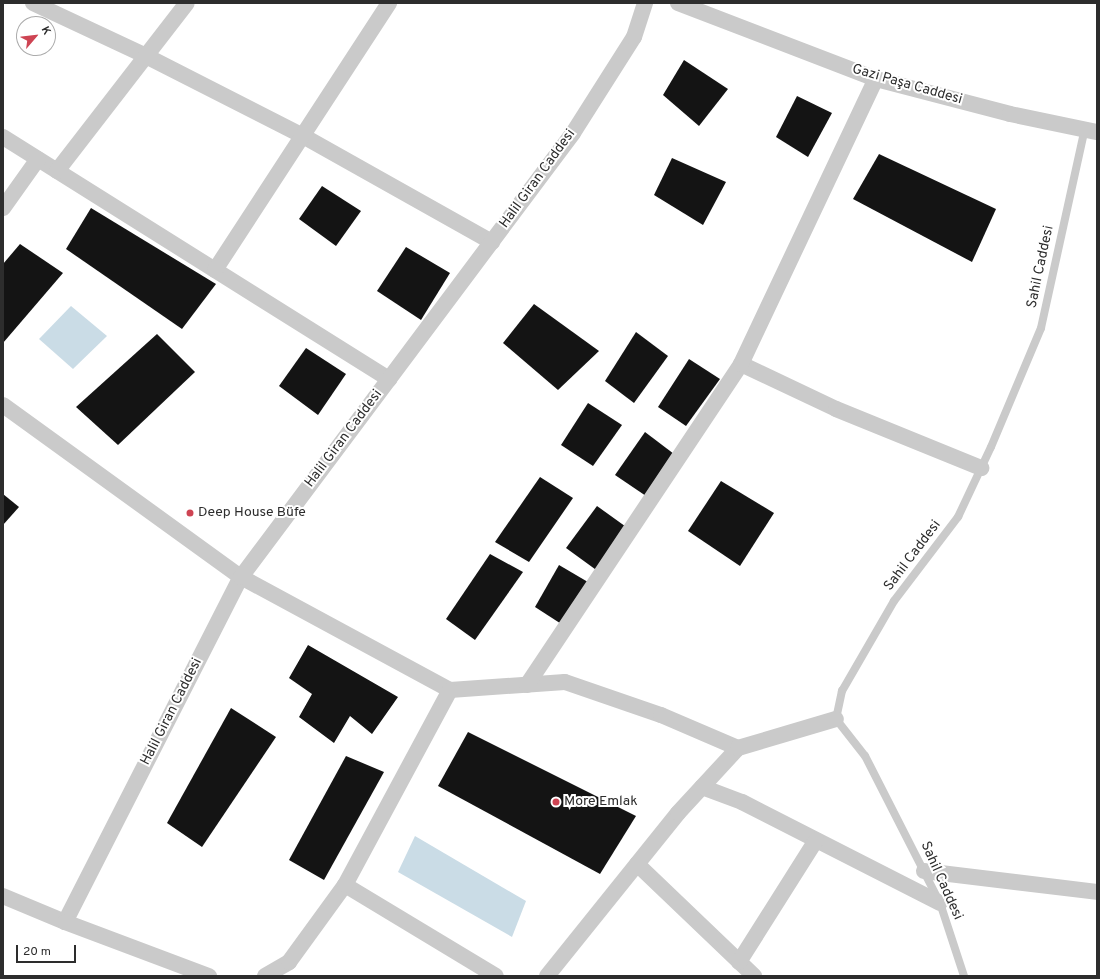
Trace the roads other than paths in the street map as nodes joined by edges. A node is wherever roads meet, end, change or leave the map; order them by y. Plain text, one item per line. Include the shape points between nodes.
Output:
1 (33, 3) edge
2 (187, 3) edge
3 (389, 3) edge
4 (645, 3) edge
5 (678, 3) edge
6 (146, 56) junction
7 (876, 79) junction
8 (1091, 130) edge
9 (303, 136) junction
10 (3, 137) edge
11 (38, 159) junction
12 (57, 172) junction
13 (3, 208) edge
14 (492, 242) junction
15 (215, 270) junction
16 (741, 364) junction
17 (389, 379) junction
18 (3, 405) edge
19 (981, 468) junction
20 (241, 577) junction
21 (527, 684) junction
22 (450, 690) junction
23 (836, 719) junction
24 (738, 748) junction
25 (702, 787) junction
26 (816, 840) junction
27 (637, 864) junction
28 (924, 871) junction
29 (345, 884) junction
30 (1097, 892) edge
31 (3, 896) edge
32 (940, 903) junction
33 (65, 922) junction
34 (739, 962) junction
35 (209, 976) edge
36 (265, 976) edge
37 (496, 976) edge
38 (546, 976) edge
39 (754, 976) edge
40 (964, 976) edge

1 - 6 street
2 - 6 street
3 - 9 street
4 - 14 street, Halil Giran Caddesi via 634,37 585,114
5 - 7 street, Gazi Paşa Caddesi
6 - 9 street
6 - 12 street
7 - 8 street, Gazi Paşa Caddesi via 1010,114
7 - 16 street
8 - 19 lane, Sahil Caddesi via 1041,328
9 - 14 street
9 - 15 street
10 - 11 street
11 - 12 street
11 - 13 street
12 - 15 street
14 - 17 street, Halil Giran Caddesi
15 - 17 street
16 - 19 street via 836,409
16 - 21 street
17 - 20 street, Halil Giran Caddesi
18 - 20 street
19 - 23 lane, Sahil Caddesi via 958,517 894,602 842,691
20 - 22 street
20 - 33 street, Halil Giran Caddesi
21 - 22 street
21 - 24 street via 564,682 661,715
22 - 29 street
23 - 24 street
23 - 28 lane, Sahil Caddesi via 865,756
24 - 25 street
25 - 26 street via 742,802
25 - 27 street
26 - 32 street
26 - 34 street
27 - 34 street
27 - 38 street
28 - 30 street
28 - 32 lane, Sahil Caddesi
29 - 36 street via 289,962
29 - 37 street
31 - 33 street
32 - 40 lane, Sahil Caddesi
33 - 35 street
34 - 39 street

